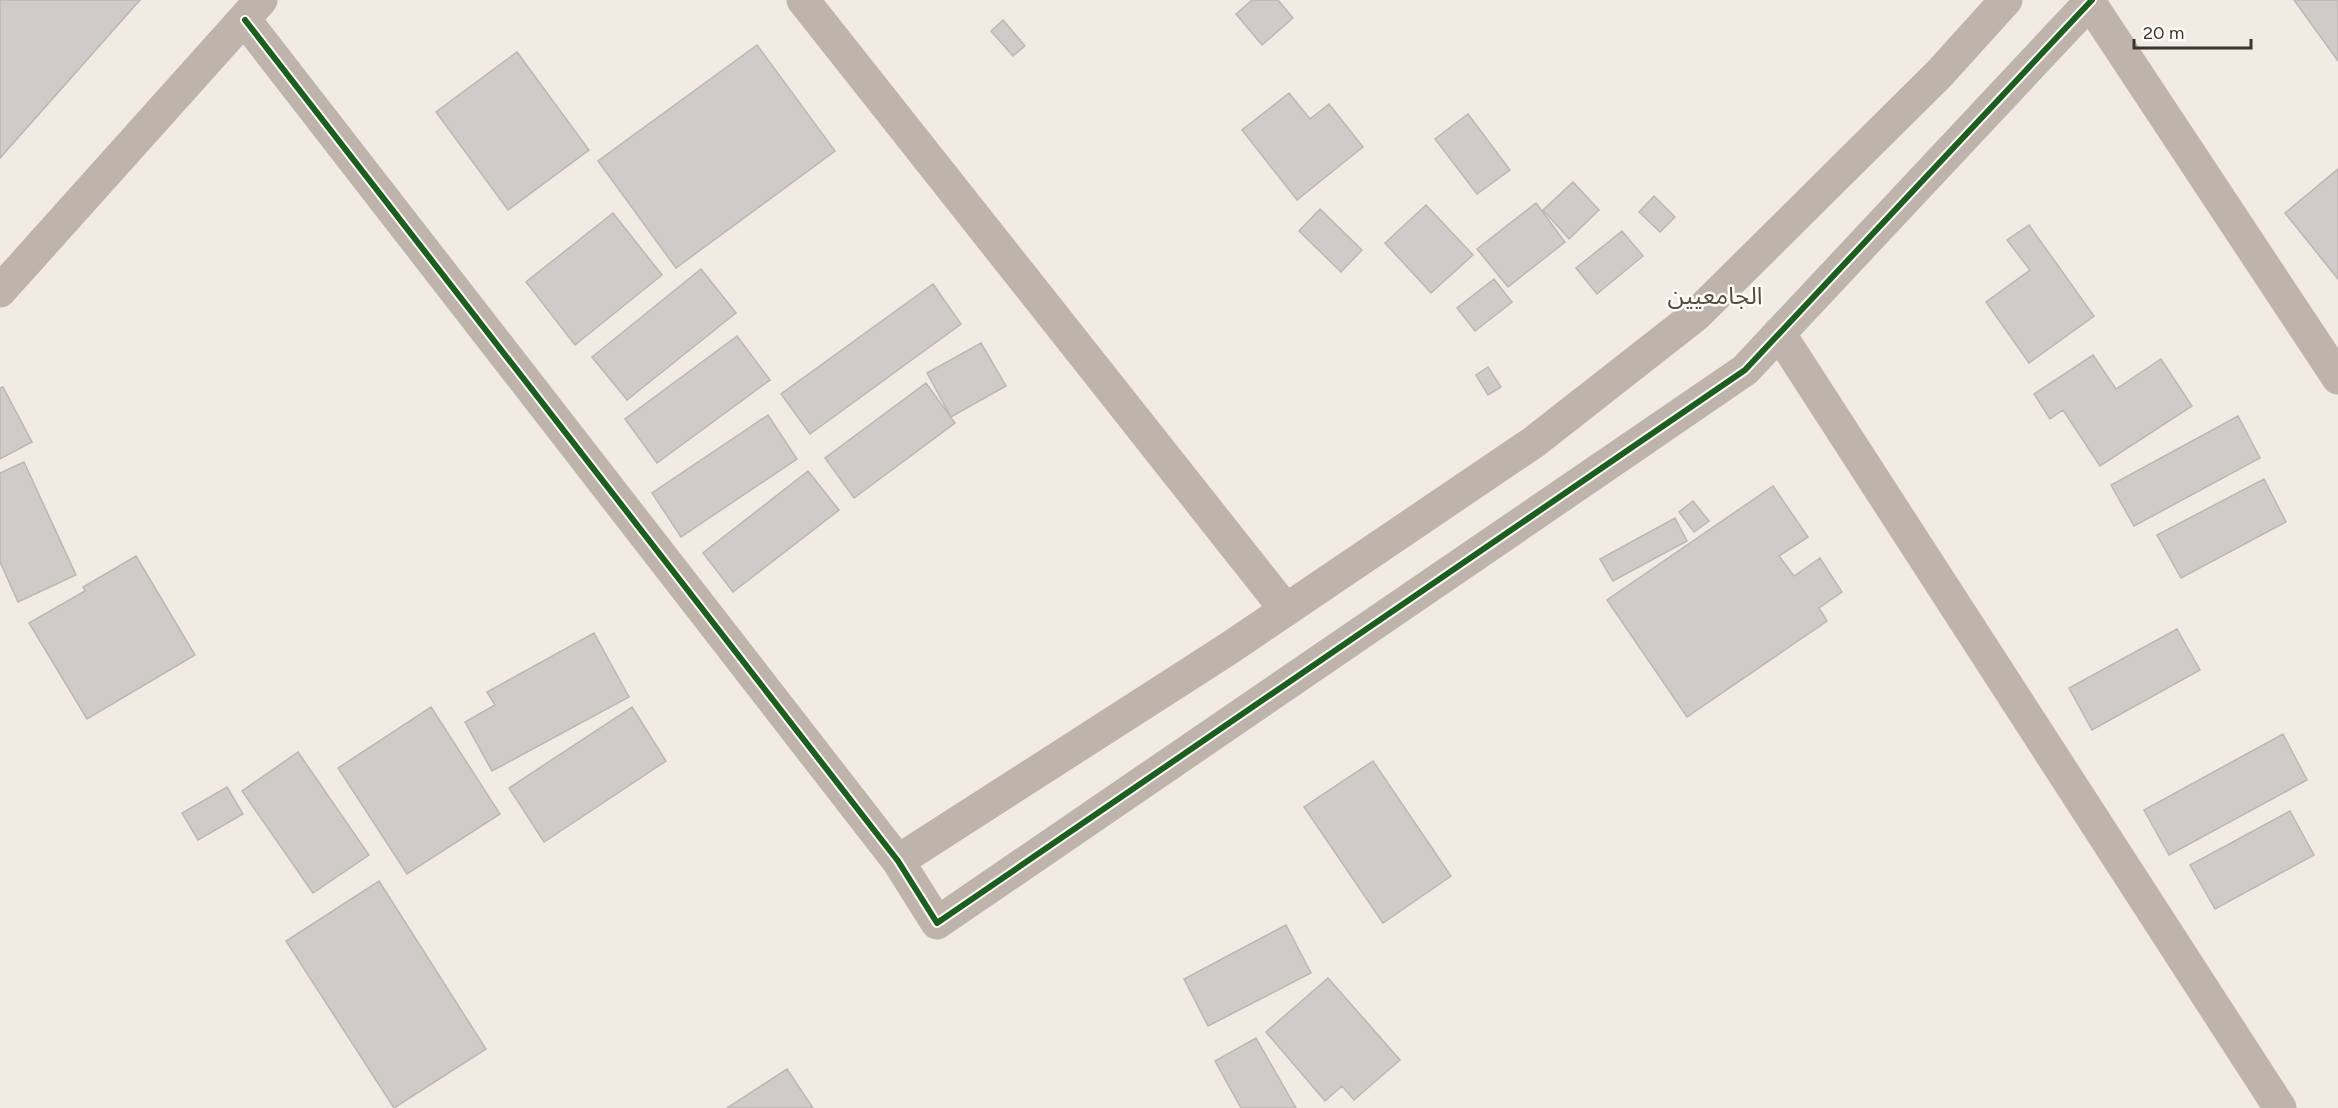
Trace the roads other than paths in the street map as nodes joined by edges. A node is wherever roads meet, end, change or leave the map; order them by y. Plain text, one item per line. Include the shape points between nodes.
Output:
1 (803, 0) edge
2 (2006, 0) edge
3 (2091, 1) edge
4 (253, 10) edge
5 (0, 291) edge
6 (1779, 333) junction
7 (2338, 378) edge
8 (1286, 610) junction
9 (898, 861) junction
10 (2280, 1108) edge

1 - 8 street
2 - 8 street via 1940,73 1696,315 1534,442
3 - 6 street
3 - 7 street
4 - 5 street
4 - 9 street
6 - 9 street via 1745,370 937,923
6 - 10 street
8 - 9 street

